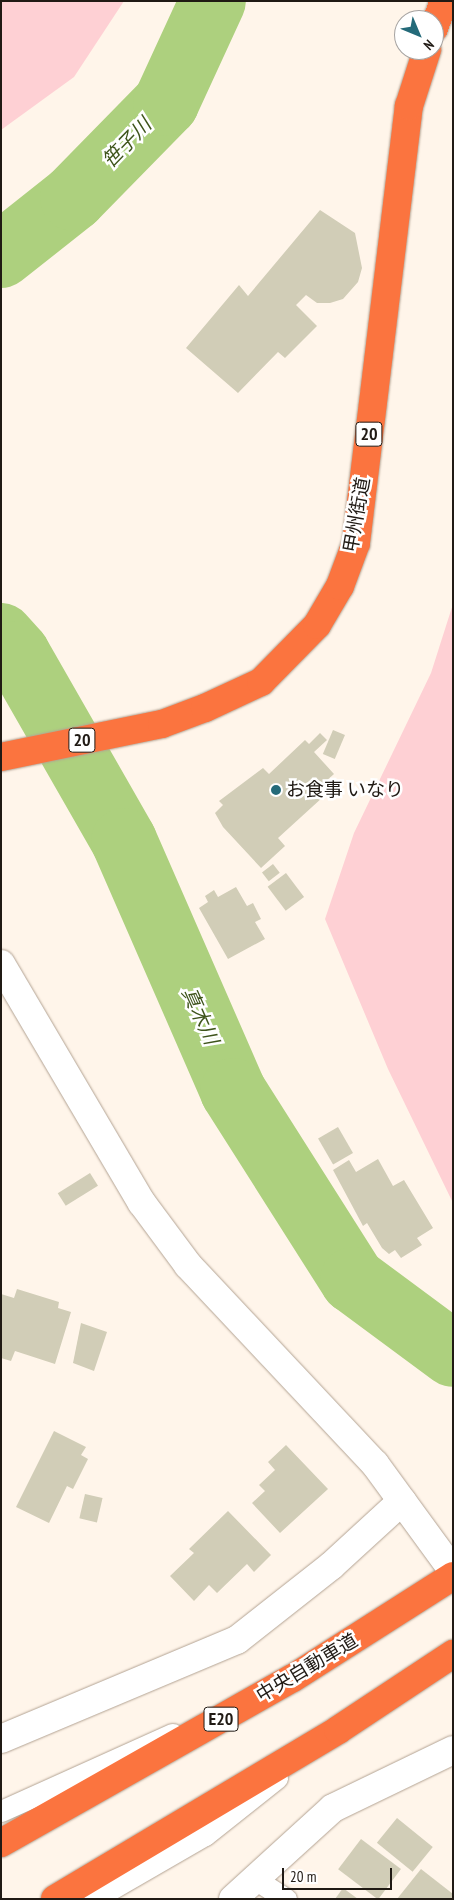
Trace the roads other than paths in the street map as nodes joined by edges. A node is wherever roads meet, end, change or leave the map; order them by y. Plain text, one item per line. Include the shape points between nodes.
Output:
1 (424, 60) edge
2 (1, 757) edge
3 (1, 964) edge
4 (402, 1501) junction
5 (447, 1578) edge
6 (453, 1654) edge
7 (293, 1678) junction
8 (338, 1730) junction
9 (1, 1740) edge
10 (453, 1750) edge
11 (1, 1811) edge
12 (1, 1843) edge
13 (255, 1879) junction
14 (55, 1899) edge
15 (94, 1899) edge
16 (233, 1899) edge
17 (286, 1899) edge

1 - 2 highway, 甲州街道 / 20 via 409,106 356,543 340,586 317,625 261,682 162,724
3 - 4 street via 142,1203 188,1265 375,1464
4 - 5 street
4 - 9 street via 331,1566 237,1640
5 - 7 highway, 中央自動車道 / E20
6 - 8 highway
7 - 11 lane
7 - 12 highway, 中央自動車道 / E20
8 - 14 highway
8 - 15 lane via 205,1835
10 - 13 street via 333,1808
13 - 16 street
13 - 17 lane

